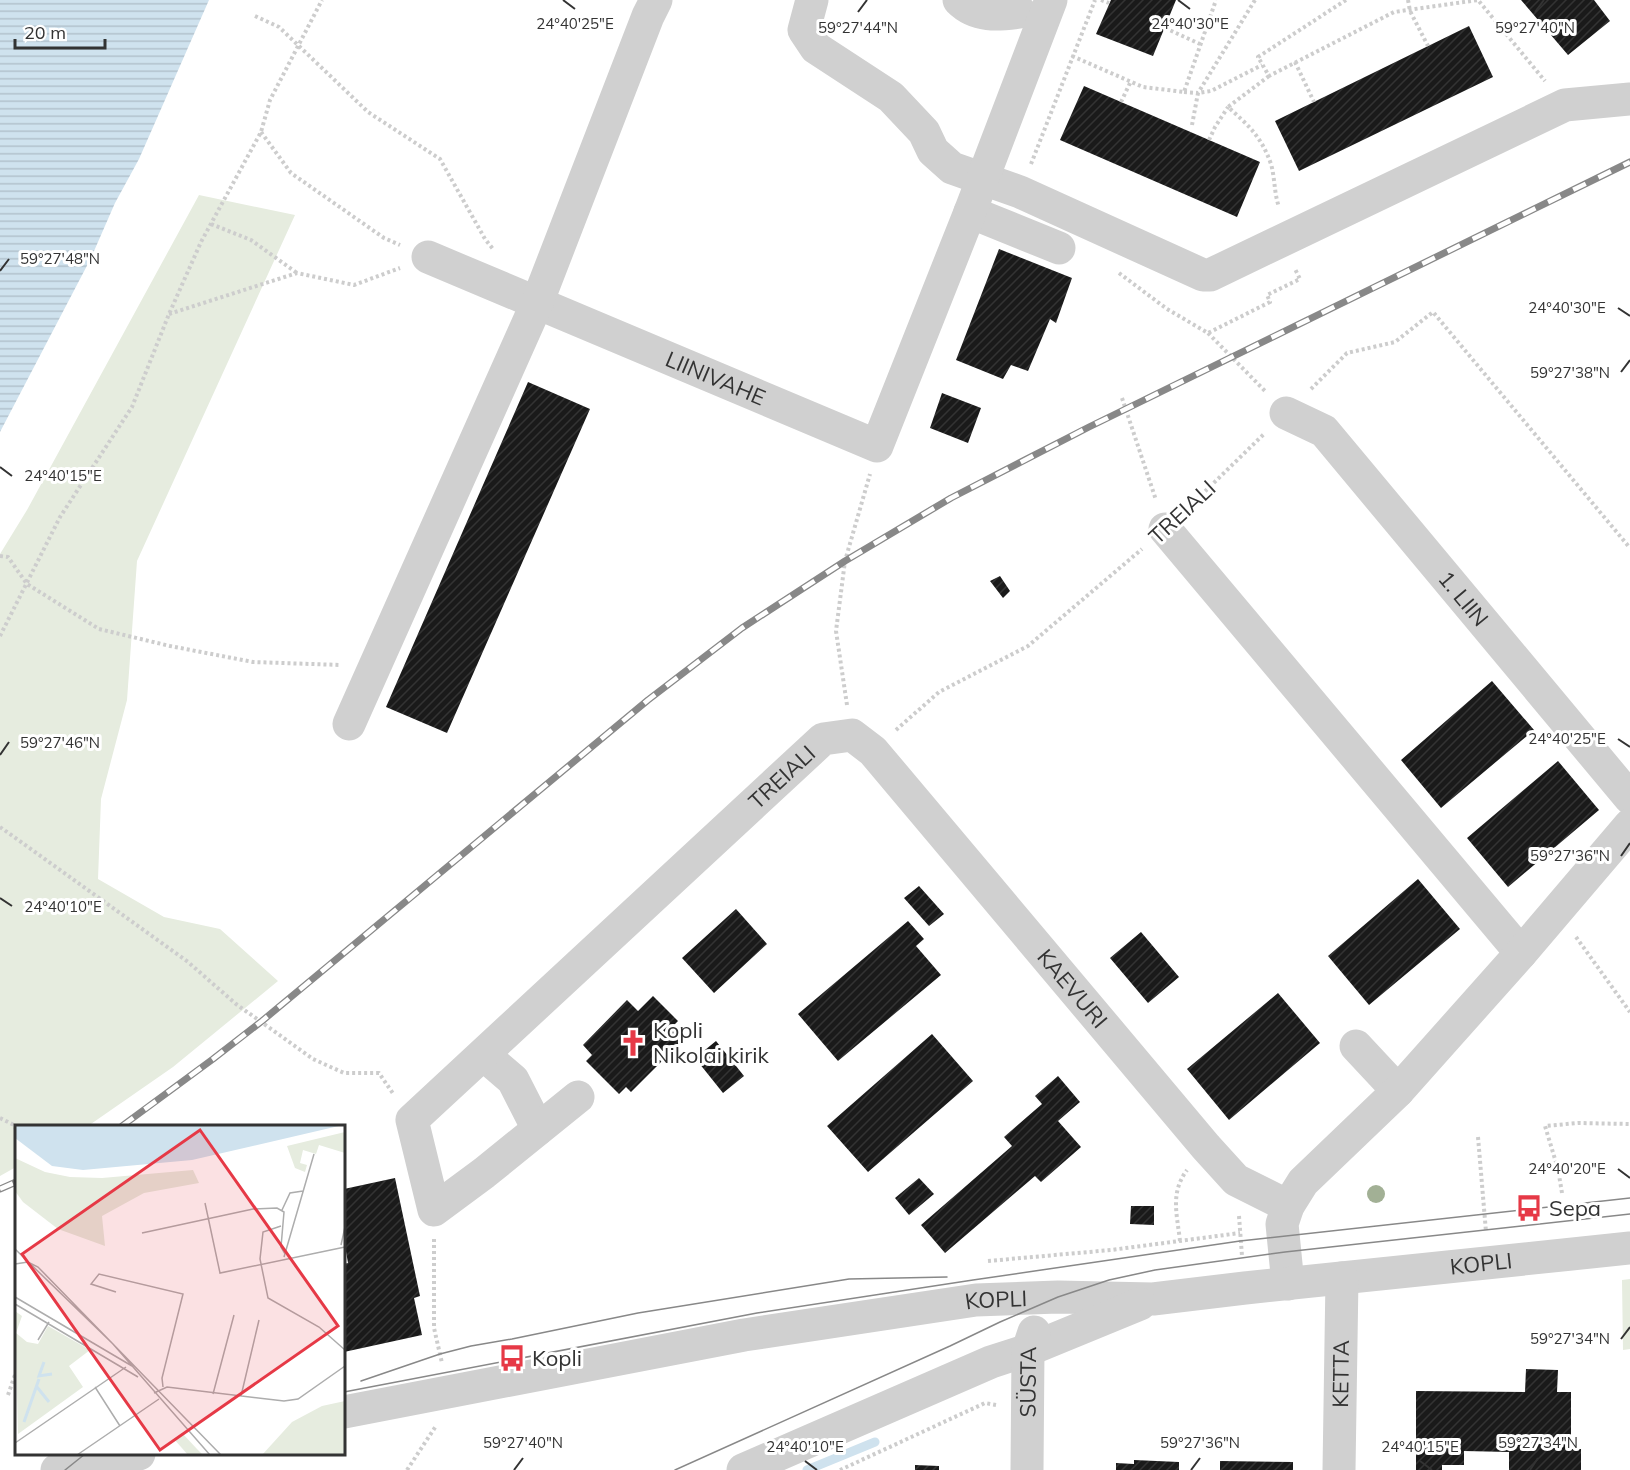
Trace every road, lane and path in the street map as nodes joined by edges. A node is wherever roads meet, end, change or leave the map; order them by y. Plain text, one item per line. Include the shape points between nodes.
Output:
1 (322, 0) edge
2 (656, 0) edge
3 (812, 0) edge
4 (960, 0) edge
5 (1086, 0) edge
6 (1101, 0) edge
7 (1215, 0) edge
8 (1255, 0) edge
9 (1346, 0) edge
10 (1408, 0) edge
11 (1094, 1) edge
12 (1109, 3) dead end
13 (1031, 10) edge
14 (1410, 11) junction
15 (255, 16) dead end
16 (1165, 28) dead end
17 (1200, 44) junction
18 (297, 45) junction
19 (1428, 46) dead end
20 (1072, 56) junction
21 (1295, 62) junction
22 (1262, 65) junction
23 (1269, 76) junction
24 (1131, 81) junction
25 (1184, 92) junction
26 (1198, 93) junction
27 (1630, 99) edge
28 (1121, 102) dead end
29 (1314, 102) dead end
30 (1565, 105) junction
31 (1228, 107) junction
32 (1192, 125) dead end
33 (261, 132) junction
34 (1209, 140) dead end
35 (982, 180) junction
36 (1020, 192) junction
37 (970, 212) junction
38 (211, 224) junction
39 (1291, 237) junction
40 (1059, 248) dead end
41 (428, 257) junction
42 (500, 257) dead end
43 (1117, 266) dead end
44 (297, 273) junction
45 (537, 303) junction
46 (169, 314) junction
47 (1208, 333) junction
48 (1122, 398) dead end
49 (1286, 413) junction
50 (878, 446) junction
51 (1165, 529) junction
52 (1630, 548) edge
53 (0, 556) edge
54 (27, 584) junction
55 (0, 636) edge
56 (375, 667) junction
57 (349, 724) dead end
58 (862, 743) junction
59 (1630, 798) edge
60 (1630, 825) edge
61 (0, 827) edge
62 (1557, 911) junction
63 (1521, 953) junction
64 (1630, 1012) edge
65 (1356, 1046) dead end
66 (484, 1055) junction
67 (1398, 1091) junction
68 (578, 1097) dead end
69 (0, 1118) edge
70 (412, 1120) junction
71 (1630, 1124) edge
72 (15, 1127) edge
73 (538, 1129) junction
74 (1478, 1137) dead end
75 (1190, 1167) dead end
76 (1562, 1193) dead end
77 (1288, 1206) junction
78 (434, 1209) junction
79 (1486, 1235) dead end
80 (1180, 1241) junction
81 (1630, 1248) edge
82 (988, 1261) dead end
83 (1242, 1265) dead end
84 (1342, 1278) junction
85 (1288, 1284) junction
86 (1032, 1298) junction
87 (1153, 1299) junction
88 (1028, 1350) junction
89 (444, 1372) dead end
90 (15, 1375) edge
91 (8, 1395) dead end
92 (1003, 1405) dead end
93 (345, 1412) edge
94 (437, 1424) dead end
95 (134, 1455) edge
96 (57, 1470) edge
97 (407, 1470) edge
98 (743, 1470) edge
99 (840, 1470) edge
100 (1028, 1470) edge
101 (1340, 1470) edge

1 - 18 path
2 - 45 street
3 - 35 street via 804,30 816,48 891,97 924,132 933,152 952,168
4 - 13 street via 967,8 994,16
5 - 11 path
6 - 12 path
7 - 17 path
8 - 26 path
9 - 22 path via 1258,57
10 - 14 path
11 - 20 path
13 - 35 street
14 - 19 path
14 - 21 path via 1394,12
14 - 30 path via 1478,0
15 - 18 path via 279,27
16 - 17 path
17 - 25 path
18 - 33 path via 270,100
18 - 42 path via 368,112 440,159 485,239
20 - 24 path
20 - 36 path
21 - 23 path
21 - 29 path
22 - 23 path
22 - 26 path via 1211,91
23 - 31 path
24 - 25 path via 1143,87
24 - 28 path
25 - 26 path
26 - 32 path
27 - 30 street
30 - 39 street
31 - 34 path
31 - 39 path via 1257,134 1271,166 1275,196
33 - 38 path
33 - 41 path via 291,173 384,238
35 - 36 street
35 - 37 street
36 - 39 street via 1203,275
37 - 40 street
37 - 50 street
38 - 44 path via 251,240
38 - 46 path
39 - 47 path via 1303,258 1292,264 1300,279 1267,295 1270,302
41 - 44 path via 354,285
41 - 45 street, LIINIVAHE
43 - 47 path via 1119,274
44 - 46 path
45 - 50 street, LIINIVAHE
45 - 56 street
46 - 54 path via 132,407 60,517
47 - 49 path
48 - 51 path
49 - 51 path, TREIALI
49 - 52 path, TREIALI via 1347,353 1395,342 1433,312
49 - 59 street, 1. LIIN via 1324,431
50 - 58 path via 845,561 836,631
51 - 58 path, TREIALI via 1028,646 939,692
51 - 63 street
53 - 54 path via 8,557
54 - 55 path
54 - 56 path via 99,629 170,646 253,662
56 - 57 street
58 - 66 street, TREIALI via 823,739
58 - 77 street, KAEVURI via 1236,1180
60 - 62 street
61 - 70 path via 188,962 236,1004 313,1059 344,1073 379,1072
62 - 63 street
62 - 64 path
63 - 67 street
65 - 67 street
66 - 70 street, TREIALI
66 - 73 street via 513,1080
67 - 77 street via 1303,1182
68 - 73 street
69 - 72 path
70 - 78 street
71 - 76 path via 1545,1126
73 - 78 street
74 - 79 path
75 - 80 path via 1175,1194
77 - 85 street via 1282,1224
78 - 89 path via 434,1328
80 - 82 path
80 - 83 path via 1240,1233
81 - 84 street, KOPLI
84 - 85 street, KOPLI
84 - 101 street, KETTA
85 - 87 street, KOPLI
86 - 87 street, KOPLI
86 - 88 street, SÜSTA via 1039,1305 1041,1316
86 - 93 street, KOPLI via 976,1300 755,1333
87 - 88 street, KOPLI
88 - 98 street, KOPLI via 956,1377
88 - 100 street, SÜSTA
90 - 91 path
92 - 99 path via 985,1403
94 - 97 path
95 - 96 street

